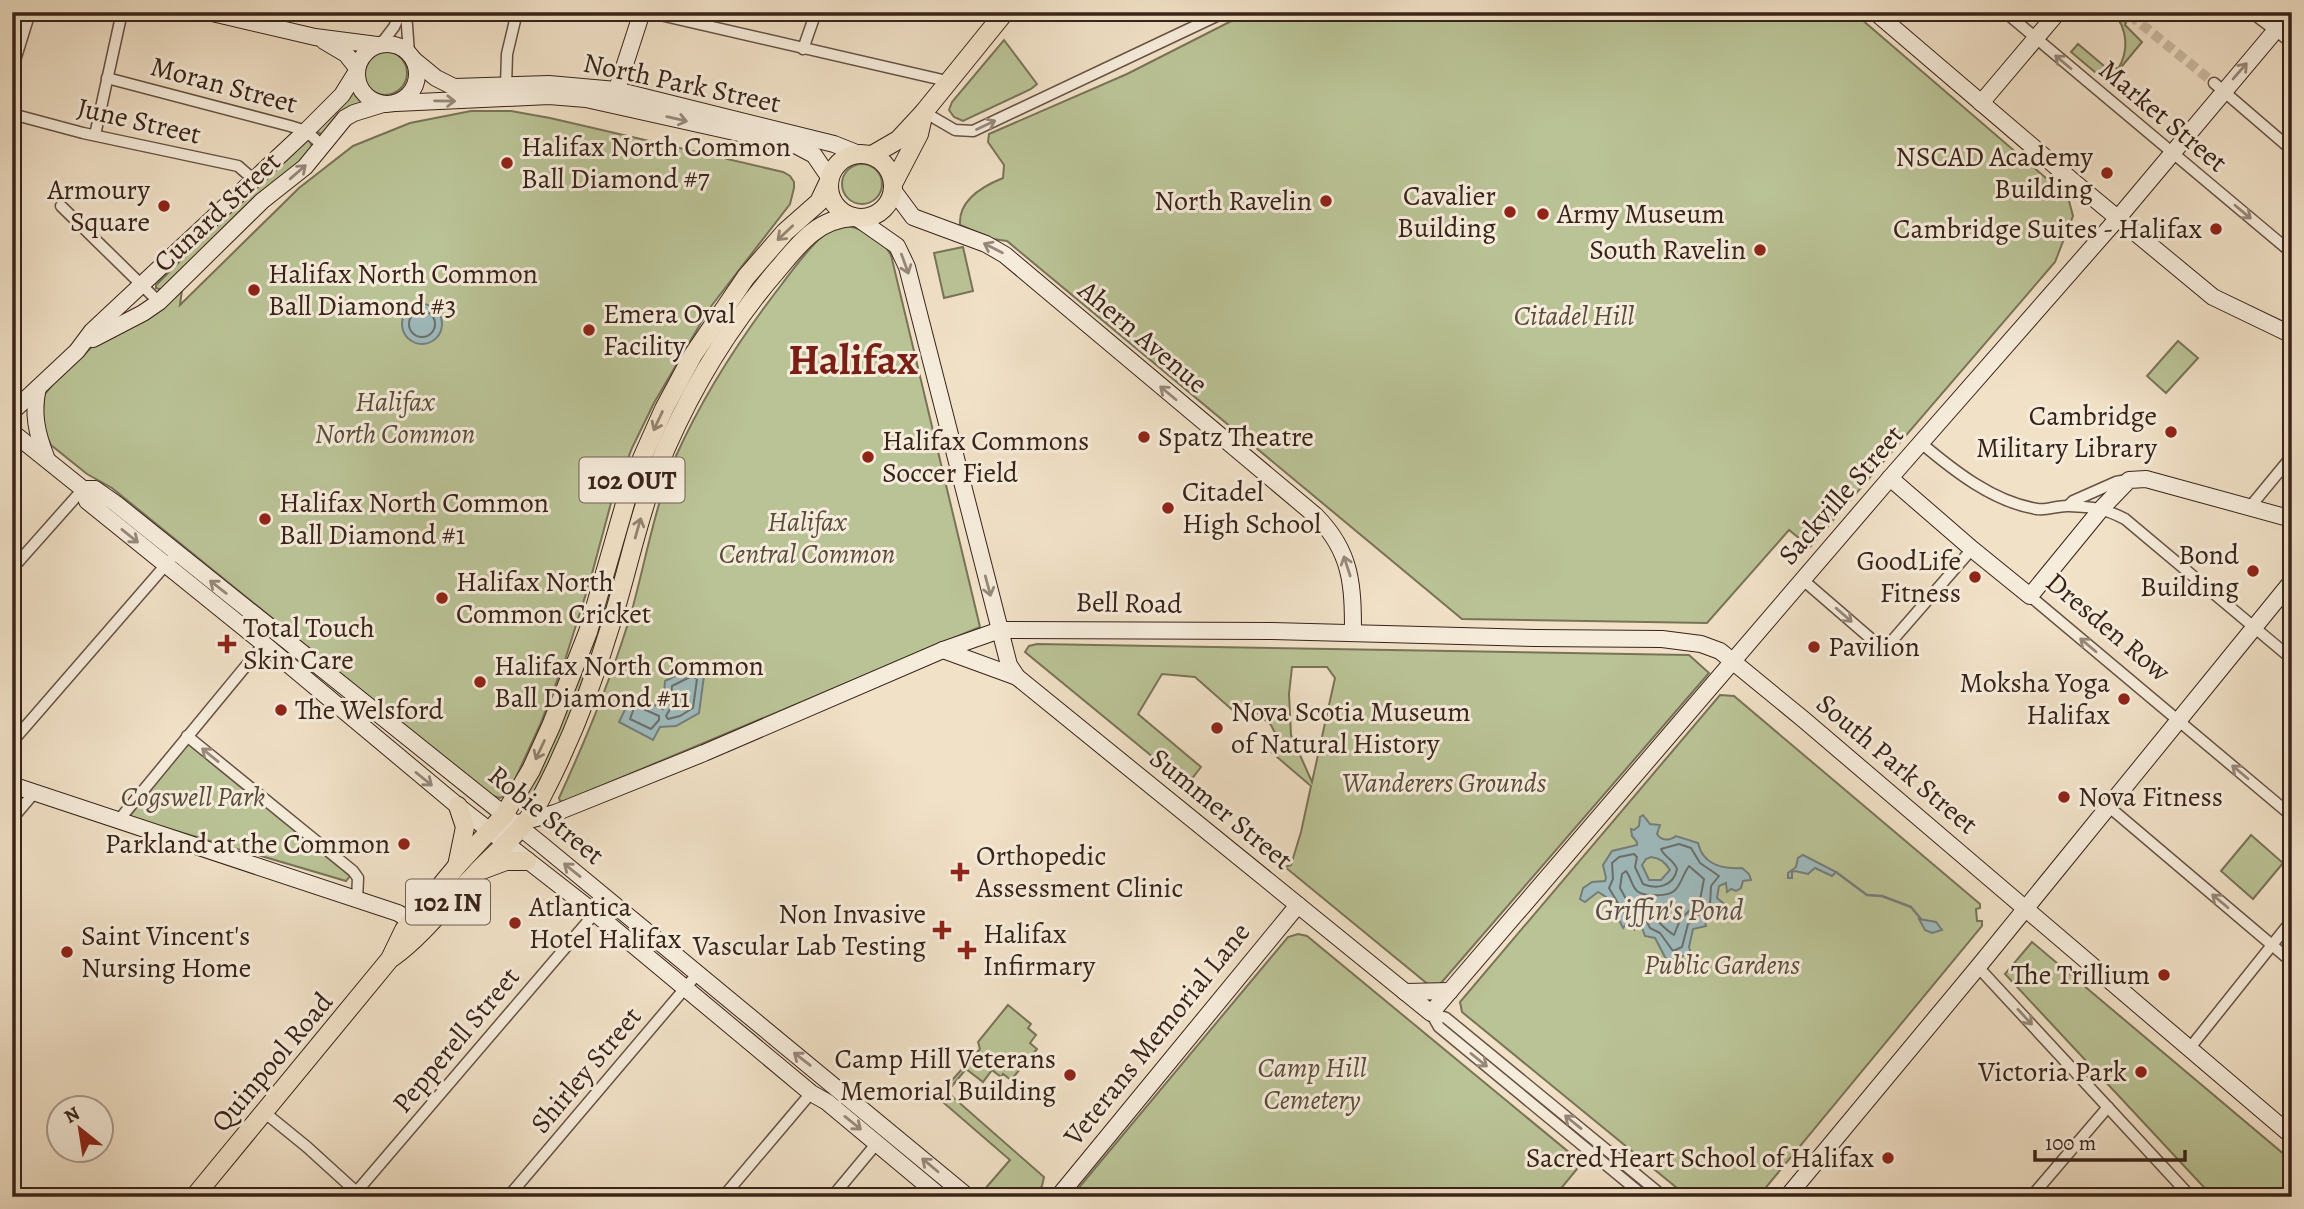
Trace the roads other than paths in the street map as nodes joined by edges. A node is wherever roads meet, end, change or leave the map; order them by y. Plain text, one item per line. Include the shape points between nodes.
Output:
1 (30, 12) edge
2 (122, 12) edge
3 (208, 12) edge
4 (401, 12) edge
5 (406, 12) edge
6 (517, 12) edge
7 (642, 12) edge
8 (648, 12) edge
9 (816, 12) edge
10 (1225, 12) edge
11 (1875, 12) edge
12 (2005, 12) edge
13 (2058, 12) edge
14 (2251, 12) edge
15 (2291, 12) edge
16 (998, 14) edge
17 (2274, 32) junction
18 (315, 37) junction
19 (2035, 38) junction
20 (2292, 43) edge
21 (379, 45) junction
22 (803, 49) junction
23 (412, 57) junction
24 (357, 69) junction
25 (12, 70) edge
26 (107, 78) junction
27 (947, 81) junction
28 (506, 86) junction
29 (2219, 87) junction
30 (614, 97) junction
31 (1981, 103) junction
32 (389, 104) junction
33 (924, 112) junction
34 (12, 114) edge
35 (306, 131) junction
36 (94, 135) junction
37 (323, 146) junction
38 (2292, 150) edge
39 (2172, 153) junction
40 (866, 154) junction
41 (253, 179) junction
42 (829, 180) junction
43 (893, 187) junction
44 (61, 206) dead end
45 (855, 217) junction
46 (2118, 218) junction
47 (2292, 253) edge
48 (142, 286) junction
49 (159, 302) junction
50 (2292, 335) edge
51 (77, 351) junction
52 (38, 388) junction
53 (12, 412) edge
54 (12, 432) edge
55 (1921, 443) junction
56 (2292, 456) edge
57 (47, 460) junction
58 (1890, 478) junction
59 (2129, 480) junction
60 (83, 489) junction
61 (2069, 505) junction
62 (2250, 507) junction
63 (2102, 508) junction
64 (2292, 519) edge
65 (1972, 550) junction
66 (171, 558) junction
67 (12, 569) edge
68 (1803, 580) junction
69 (2292, 581) edge
70 (2030, 596) junction
71 (2254, 627) junction
72 (1000, 630) junction
73 (1353, 633) junction
74 (264, 644) junction
75 (943, 650) junction
76 (2292, 659) edge
77 (1734, 662) junction
78 (1017, 677) junction
79 (2178, 720) junction
80 (187, 736) junction
81 (12, 743) edge
82 (12, 785) edge
83 (34, 793) junction
84 (458, 806) junction
85 (2108, 806) junction
86 (2292, 816) edge
87 (12, 819) edge
88 (118, 821) junction
89 (519, 824) junction
90 (489, 831) junction
91 (506, 844) junction
92 (527, 861) junction
93 (457, 866) junction
94 (475, 873) junction
95 (357, 900) junction
96 (1298, 905) junction
97 (2024, 909) junction
98 (594, 913) junction
99 (2292, 920) edge
100 (411, 921) junction
101 (1321, 924) junction
102 (1272, 937) junction
103 (2273, 944) junction
104 (390, 960) junction
105 (2292, 962) edge
106 (1978, 967) junction
107 (698, 973) junction
108 (685, 989) junction
109 (1450, 991) junction
110 (1405, 992) junction
111 (1431, 1013) junction
112 (2189, 1049) junction
113 (811, 1093) junction
114 (2108, 1107) junction
115 (264, 1112) junction
116 (2292, 1136) edge
117 (877, 1143) junction
118 (357, 1195) edge
119 (194, 1197) edge
120 (508, 1197) edge
121 (723, 1197) edge
122 (832, 1197) edge
123 (941, 1197) edge
124 (968, 1197) edge
125 (1058, 1197) edge
126 (1645, 1197) edge
127 (1664, 1197) edge
128 (1787, 1197) edge
129 (2031, 1197) edge
130 (2191, 1197) edge

1 - 25 street
2 - 26 street
3 - 18 street via 270,20
4 - 21 street
5 - 23 street
6 - 28 street via 507,54
7 - 30 street
8 - 22 street
9 - 22 street
33 -> 10 street via 955,130 973,131
11 - 31 street
12 - 19 street, Market Street
13 - 19 street
14 - 17 street
15 - 17 street, Sackville Street
16 - 27 main road, 102 OUT
17 - 20 street
29 -> 17 street, Sackville Street
18 - 21 street
18 - 24 street via 346,54
19 - 31 street
39 -> 19 street, Market Street
21 - 23 street via 401,47
21 - 24 street via 361,58
22 - 27 street
23 - 28 street, North Park Street via 454,87
23 - 32 street via 418,75 414,90
24 - 32 street via 363,93
24 - 35 street, Cunard Street via 342,96
26 - 35 street, Moran Street
26 - 36 street
27 - 33 main road, 102 OUT
28 - 30 street, North Park Street via 549,83
29 - 38 street
29 - 39 street, Sackville Street
32 -> 30 street, North Park Street
30 - 40 street, North Park Street
30 -> 42 street, North Park Street via 797,146 814,155
31 - 46 street
32 - 37 street, Cunard Street via 345,118
33 - 40 main road, 102 OUT via 898,140
33 - 43 main road via 919,134
34 - 36 street, June Street
35 - 37 street, Moran Street
35 - 41 street, Cunard Street
36 - 41 street, June Street via 238,166
49 -> 37 street, Cunard Street
39 - 46 street, Sackville Street
39 -> 47 street, Market Street
40 - 42 main road, 102 OUT via 841,163
40 - 43 main road via 886,167
41 - 48 street, Cunard Street
42 - 45 main road via 832,200
42 -> 89 main road, 102 OUT via 819,202 764,254 727,302 664,409 631,482 588,632 531,770
43 - 45 main road via 883,209
73 -> 43 street, Ahern Avenue via 1347,564 1336,540 1316,516 1005,255 913,216
44 - 48 street
45 -> 72 street, Summer Street via 897,246 907,267
89 -> 45 main road via 540,801 590,684 656,471 711,362 762,288 804,239 831,220
46 - 50 street via 2213,297
46 - 55 street, Sackville Street
48 - 49 street
48 - 51 street, Cunard Street via 92,331
49 - 51 street, Cunard Street
51 - 52 street, Cunard Street
52 - 53 street, Cunard Street
52 - 57 street via 36,429
54 - 57 street, Robie Street
55 - 58 street, Sackville Street
55 - 61 street via 1951,468 2013,503 2039,510
56 - 62 street
57 - 60 street, Robie Street
58 - 65 street, Dresden Row
58 - 68 street, Sackville Street
59 - 61 street
59 - 62 street via 2146,480
59 - 63 street
60 - 66 street, Robie Street via 87,501
60 - 67 street
61 - 63 street
62 - 64 street
63 - 70 street
63 - 71 street via 2125,519
68 -> 65 street via 1884,650
65 - 70 street, Dresden Row
66 - 74 street, Robie Street
66 - 81 street
89 -> 66 street, Robie Street
68 - 77 street, Sackville Street
69 - 71 street
79 -> 70 street, Dresden Row
71 - 76 street
71 - 79 street
72 - 73 street, Bell Road
72 - 75 street, Bell Road
72 - 78 street, Summer Street
73 - 77 street, Bell Road via 1662,639 1701,643
74 - 80 street
74 -> 84 street, Robie Street
75 - 78 street
75 - 89 street, Bell Road via 704,752
77 - 97 street, South Park Street
77 - 109 street, Sackville Street
78 - 96 street, Summer Street
79 - 85 street
86 -> 79 street, Dresden Row
80 - 88 street
95 -> 80 street via 359,878 353,871
82 - 83 street
83 - 87 street
83 - 88 street
84 - 90 street, Robie Street
84 - 93 main road via 465,827
85 - 97 street
103 -> 85 street
88 - 95 street
89 - 90 main road, Quinpool Road / 102 OUT
89 - 91 main road, Quinpool Road
107 -> 89 street, Robie Street
90 - 91 street, Robie Street
90 - 93 main road, Quinpool Road / 102 OUT
91 - 92 street, Robie Street
91 - 94 main road, Quinpool Road / 102 IN
92 - 94 main road via 501,863
92 - 98 street, Robie Street
93 - 100 main road, Quinpool Road / 102 OUT
94 - 104 main road, Quinpool Road / 102 IN via 416,940
95 - 100 street
96 - 101 street, Summer Street
96 - 102 street, Veterans Memorial Lane
97 - 106 street
97 - 112 street, South Park Street
98 - 108 street, Robie Street
98 - 118 street, Pepperell Street
99 - 103 street
100 - 104 main road, Quinpool Road / 102 OUT
101 - 102 street via 1292,927
101 - 110 street, Summer Street
102 - 125 street, Veterans Memorial Lane
103 - 105 street
103 - 112 street
104 - 115 main road, Quinpool Road
106 -> 114 street
106 - 128 street
107 - 108 street, Shirley Street
124 -> 107 street, Robie Street
108 - 113 street, Robie Street
108 - 120 street, Shirley Street
109 - 110 street
109 - 111 street, Sackville Street
110 - 111 street, Summer Street
111 -> 126 street, Summer Street via 1439,1027
127 -> 111 street, Summer Street via 1446,1018
112 - 116 street, South Park Street
113 -> 117 street, Robie Street
113 - 121 street
114 - 129 street
114 - 130 street
115 - 118 street
115 - 119 main road, Quinpool Road
117 - 122 street
117 - 123 street, Robie Street

